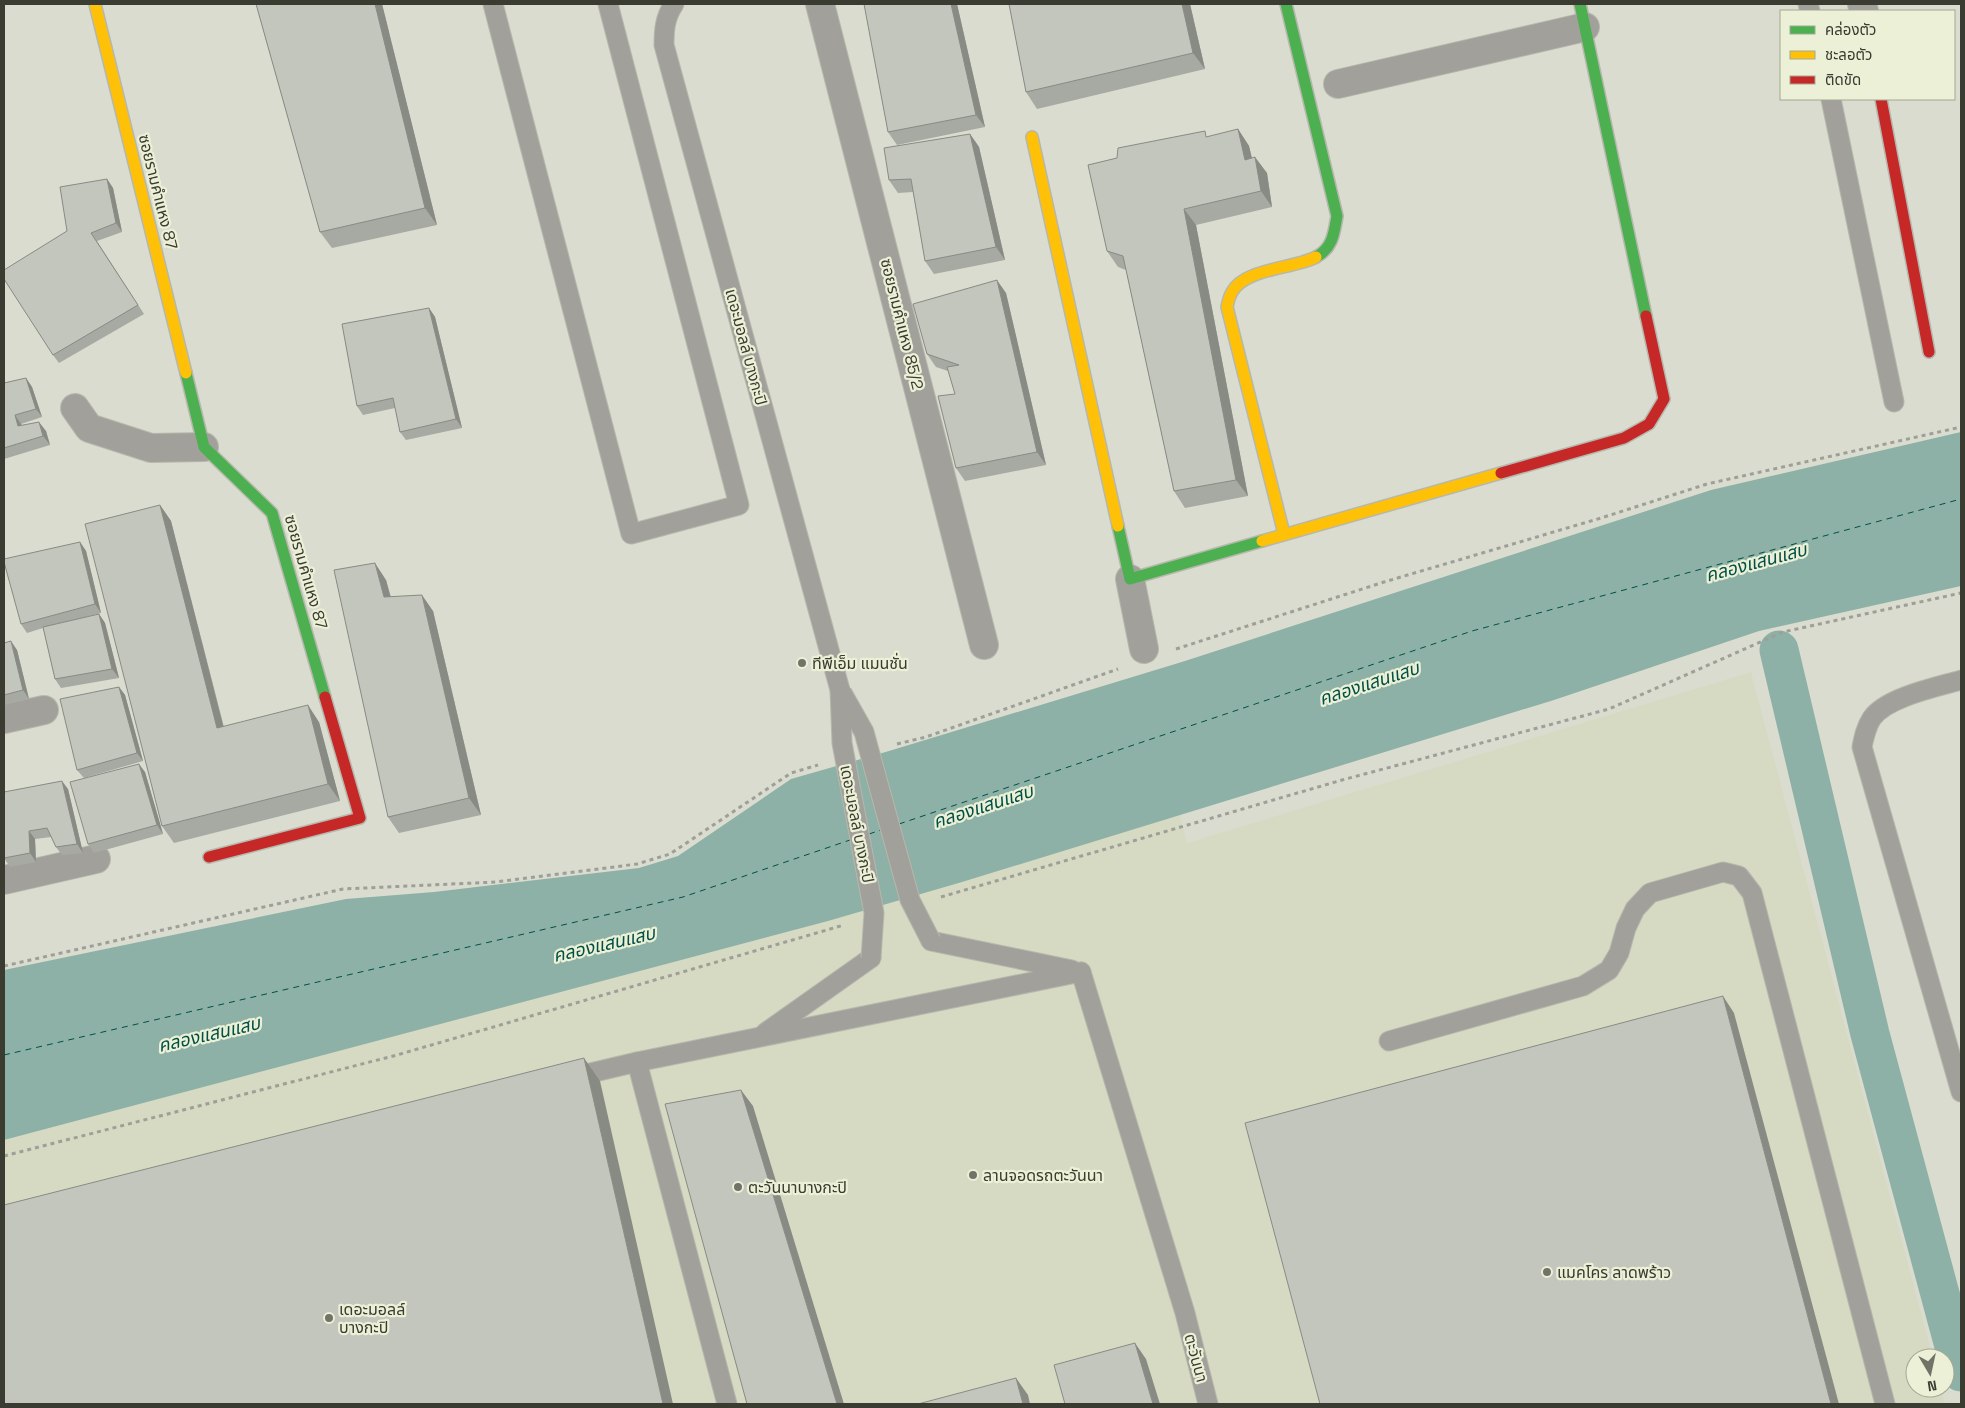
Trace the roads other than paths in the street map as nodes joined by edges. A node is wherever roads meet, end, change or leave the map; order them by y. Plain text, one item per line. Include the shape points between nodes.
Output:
1 (95, 4) edge
2 (493, 4) edge
3 (608, 4) edge
4 (674, 4) edge
5 (820, 4) edge
6 (1286, 4) edge
7 (1583, 15) edge
8 (1338, 84) dead end
9 (1831, 100) edge
10 (1880, 100) edge
11 (1032, 137) dead end
12 (1929, 352) dead end
13 (1894, 402) dead end
14 (75, 408) dead end
15 (204, 448) junction
16 (1284, 534) junction
17 (1130, 579) junction
18 (984, 645) dead end
19 (1144, 649) dead end
20 (1961, 680) edge
21 (840, 690) junction
22 (44, 710) dead end
23 (4, 720) edge
24 (209, 857) dead end
25 (96, 859) edge
26 (4, 880) edge
27 (1081, 972) junction
28 (758, 1038) junction
29 (1389, 1041) dead end
30 (637, 1062) junction
31 (551, 1082) edge
32 (1961, 1092) edge
33 (726, 1404) edge
34 (1208, 1404) edge
35 (1885, 1404) edge

1 - 15 street, ซอยรามคำแหง 87
2 - 3 lane via 631,534 739,505
4 - 21 lane, เดอะมอลล์ บางกะปิ via 664,28 664,45
5 - 18 street, ซอยรามคำแหง 85/2
6 - 16 street via 1337,216 1334,235 1330,247 1318,256 1245,278 1233,290 1227,307
7 - 8 street
7 - 16 street via 1664,399 1649,424 1624,438
9 - 13 lane
10 - 12 street
11 - 17 street
14 - 15 street via 89,428 151,448
15 - 24 street, ซอยรามคำแหง 87 via 272,513 360,818
16 - 17 street
17 - 19 street
20 - 32 lane via 1899,698 1873,716 1865,731 1862,747
21 - 27 lane, เดอะมอลล์ บางกะปิ, bridge via 864,732 910,900 931,941
21 - 28 lane, เดอะมอลล์ บางกะปิ, bridge via 842,743 874,913 872,958
22 - 23 street
25 - 26 street
27 - 28 lane
27 - 34 lane, ตะวันนา via 1184,1313
28 - 30 lane
29 - 35 lane via 1583,986 1609,970 1619,953 1635,909 1650,893 1723,872 1739,876 1752,893
30 - 31 lane
30 - 33 lane

